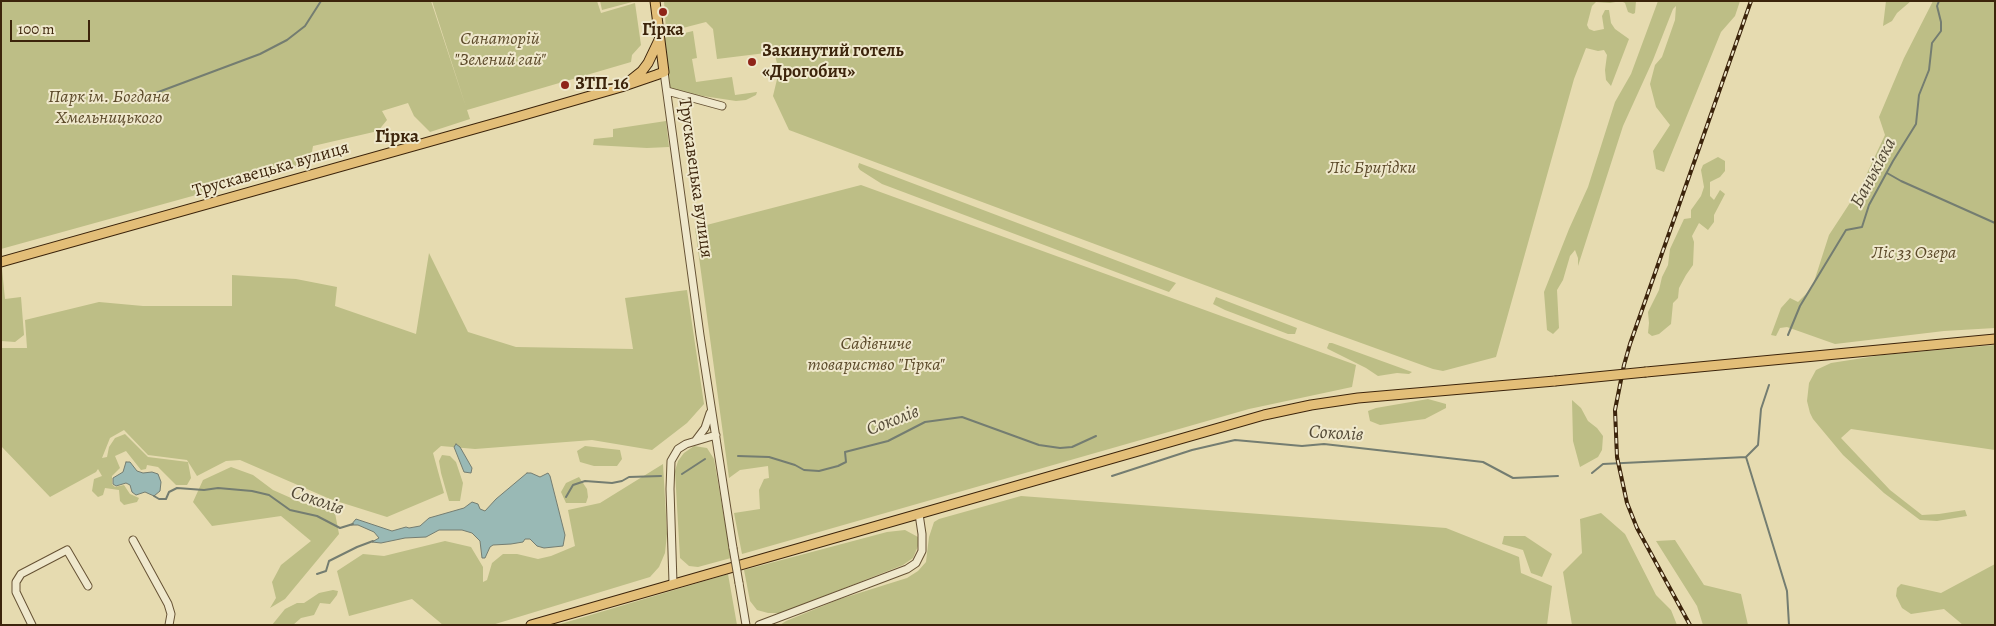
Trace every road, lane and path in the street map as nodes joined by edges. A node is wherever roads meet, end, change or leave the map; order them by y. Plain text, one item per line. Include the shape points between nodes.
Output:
1 (655, 1) edge
2 (660, 36) junction
3 (664, 72) junction
4 (621, 87) junction
5 (667, 91) junction
6 (722, 106) dead end
7 (1, 262) edge
8 (1995, 338) edge
9 (711, 405) junction
10 (716, 435) junction
11 (696, 440) junction
12 (919, 514) junction
13 (133, 540) dead end
14 (673, 583) junction
15 (88, 586) dead end
16 (32, 625) edge
17 (169, 625) edge
18 (531, 625) edge
19 (746, 625) edge
20 (759, 625) edge

1 - 2 main road, Трускавецька вулиця
2 - 3 main road, Трускавецька вулиця
2 - 4 main road via 657,48 642,71
3 - 4 main road, Трускавецька вулиця
3 - 5 street, Трускавецька вулиця
4 - 7 main road, Трускавецька вулиця
5 - 6 street
5 - 9 street, Трускавецька вулиця
8 - 12 main road, bridge via 1358,398 1297,407
9 - 10 street, Трускавецька вулиця
9 - 11 street via 705,428
10 - 11 street
10 - 19 street, Трускавецька вулиця, bridge
11 - 14 street via 678,449 672,461
12 - 14 main road
12 - 20 street via 922,551 916,563 907,570
13 - 17 street via 168,604 171,614
14 - 18 main road
15 - 16 street via 67,550 21,574 17,578 16,592

